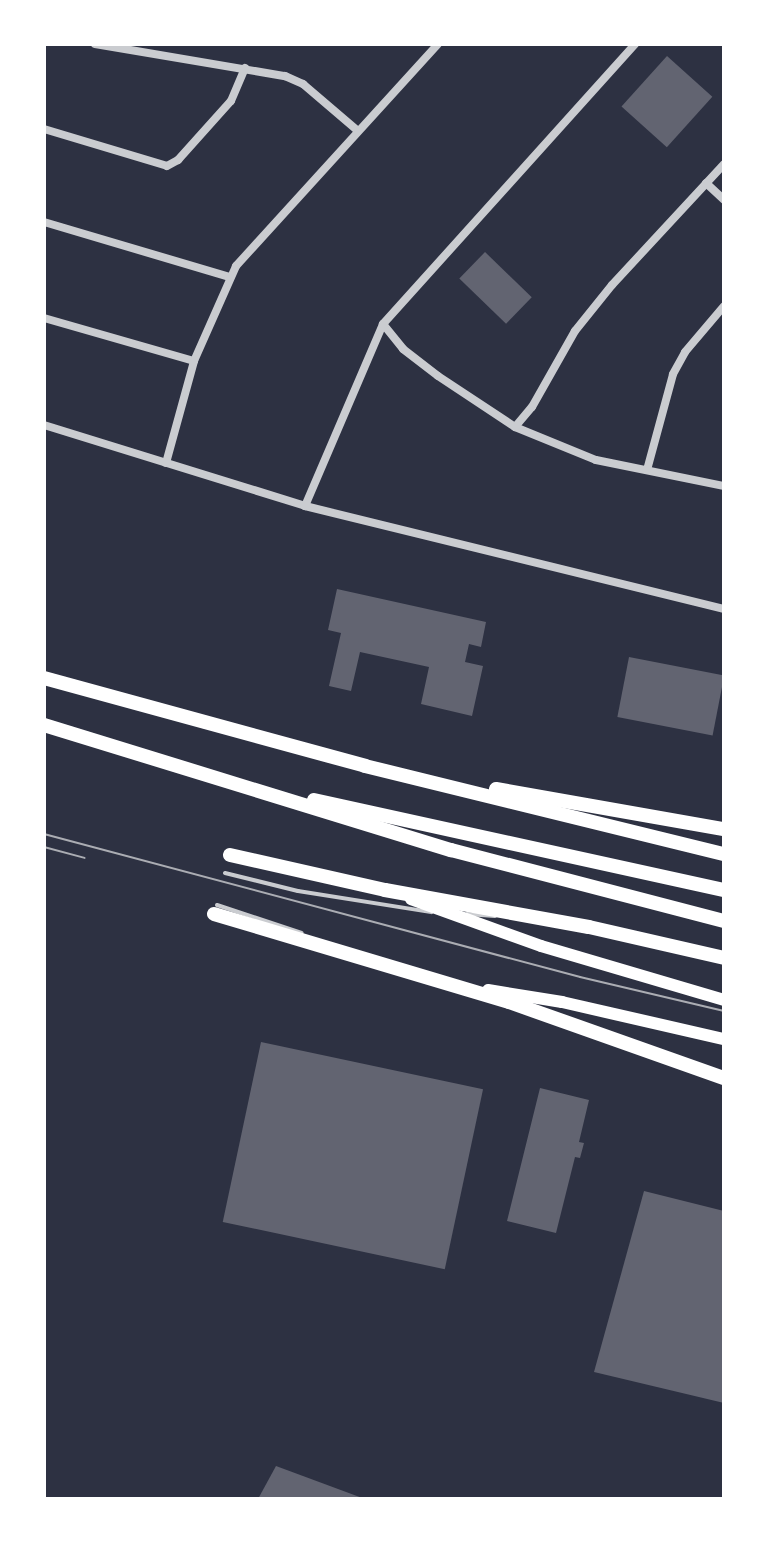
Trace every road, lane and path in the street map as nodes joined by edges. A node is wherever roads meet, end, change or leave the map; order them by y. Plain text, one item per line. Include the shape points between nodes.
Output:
1 (95, 44) edge
2 (438, 44) edge
3 (635, 44) edge
4 (245, 68) junction
5 (44, 129) edge
6 (358, 131) junction
7 (724, 164) edge
8 (706, 183) junction
9 (724, 200) edge
10 (44, 222) edge
11 (230, 277) junction
12 (724, 306) edge
13 (44, 318) edge
14 (383, 324) junction
15 (194, 361) junction
16 (44, 425) edge
17 (515, 427) junction
18 (166, 463) junction
19 (647, 470) junction
20 (724, 486) edge
21 (305, 506) junction
22 (724, 609) edge
23 (44, 678) edge
24 (44, 725) edge
25 (365, 766) junction
26 (234, 782) junction
27 (724, 829) edge
28 (724, 854) edge
29 (230, 855) dead end
30 (225, 873) dead end
31 (385, 890) junction
32 (724, 890) edge
33 (216, 909) dead end
34 (450, 913) junction
35 (724, 921) edge
36 (724, 960) edge
37 (409, 973) junction
38 (724, 1000) edge
39 (724, 1039) edge
40 (724, 1078) edge

1 - 4 street
2 - 6 street
3 - 14 street
4 - 5 street via 231,101 167,166
4 - 6 street via 303,84
6 - 11 street
7 - 8 street
8 - 9 street
8 - 17 street via 575,331
10 - 11 street
11 - 15 street
12 - 19 street via 673,374
13 - 15 street
14 - 17 street via 403,349
14 - 21 street
15 - 18 street
16 - 18 street
17 - 19 street via 596,460
18 - 21 street
19 - 20 street
21 - 22 street
23 - 25 highway
24 - 26 highway
25 - 27 highway
25 - 28 highway
26 - 32 highway
26 - 35 highway via 451,850
29 - 31 highway
30 - 34 lane via 400,909
31 - 34 main road
31 - 36 highway via 589,927
33 - 37 highway
34 - 36 lane via 538,922
34 - 38 main road
37 - 39 main road
37 - 40 highway via 564,1020

